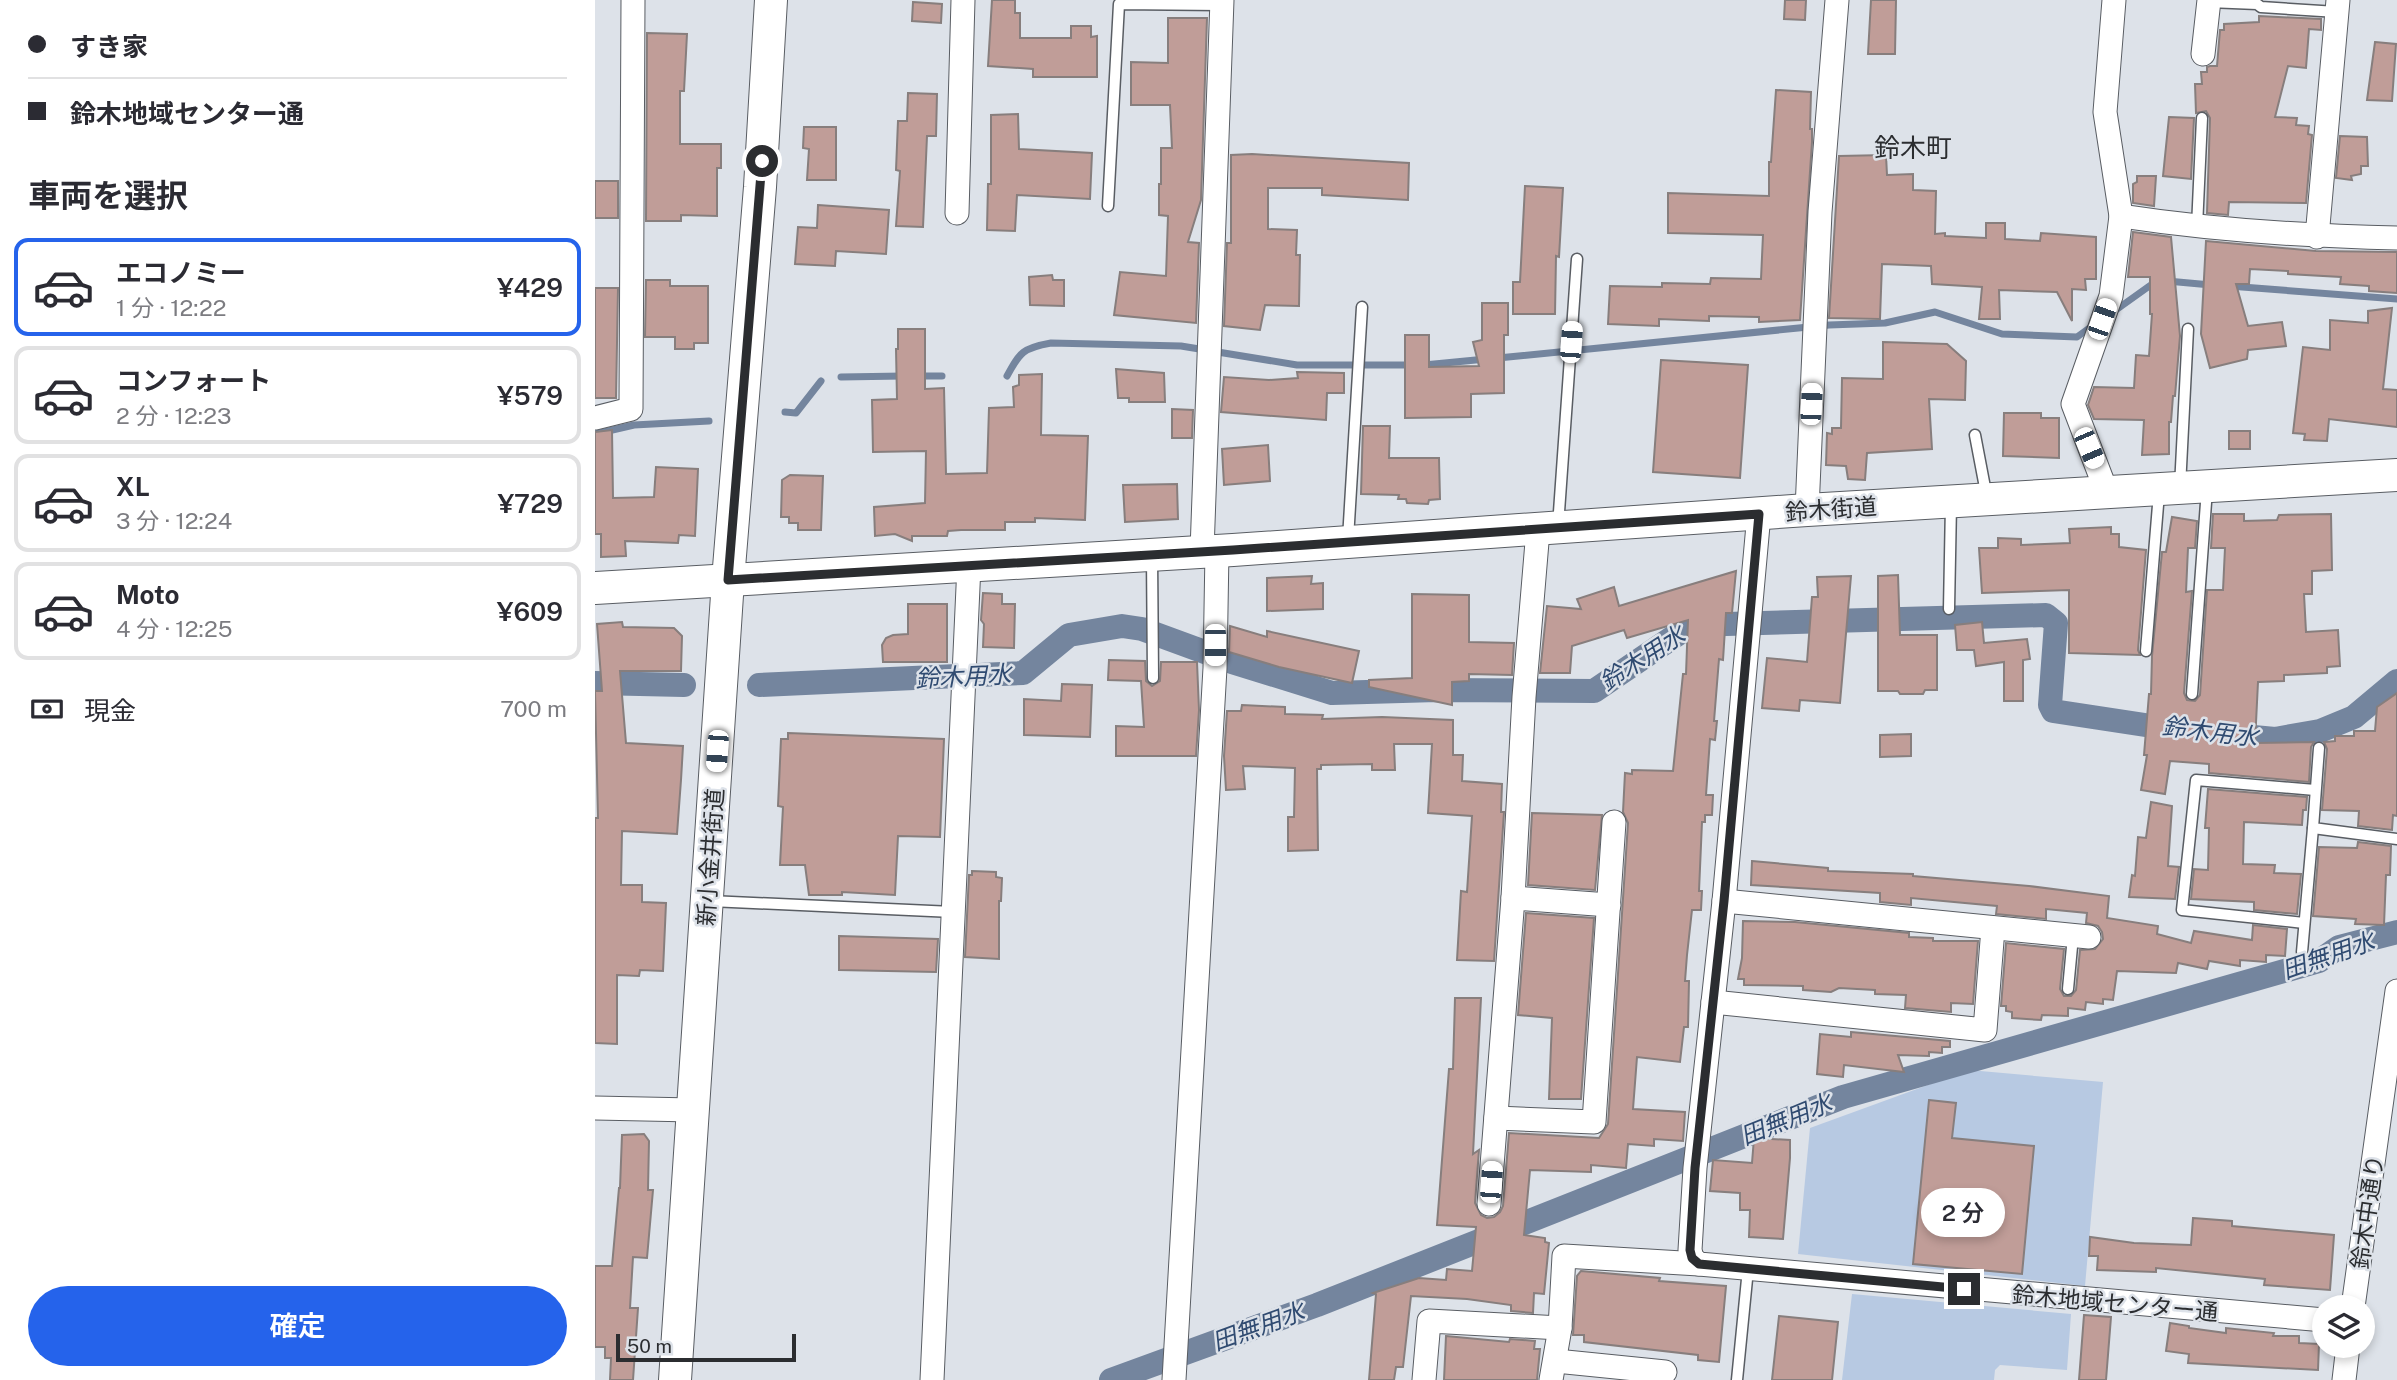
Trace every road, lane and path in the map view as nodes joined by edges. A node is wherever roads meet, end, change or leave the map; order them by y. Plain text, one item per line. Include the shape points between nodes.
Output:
1 (633, 0) edge
2 (771, 0) edge
3 (963, 0) edge
4 (1837, 0) edge
5 (2114, 0) edge
6 (2209, 1) edge
7 (1221, 3) edge
8 (2337, 6) edge
9 (2203, 54) dead end
10 (2202, 118) dead end
11 (1108, 206) dead end
12 (957, 213) dead end
13 (2121, 216) junction
14 (2197, 227) junction
15 (2318, 237) junction
16 (2397, 238) edge
17 (1577, 260) dead end
18 (1362, 307) dead end
19 (2188, 328) dead end
20 (595, 418) edge
21 (1975, 435) dead end
22 (2397, 475) edge
23 (2182, 488) junction
24 (2107, 493) junction
25 (1987, 499) junction
26 (1951, 502) junction
27 (1807, 510) junction
28 (1759, 514) junction
29 (1548, 529) junction
30 (1348, 541) junction
31 (1210, 551) junction
32 (1152, 554) junction
33 (969, 565) junction
34 (728, 580) junction
35 (600, 581) edge
36 (1949, 610) dead end
37 (2146, 651) dead end
38 (1153, 678) dead end
39 (2192, 694) dead end
40 (2319, 748) dead end
41 (2315, 790) junction
42 (1614, 822) dead end
43 (2312, 828) junction
44 (2397, 839) edge
45 (1513, 898) junction
46 (707, 901) junction
47 (1724, 901) junction
48 (1609, 905) junction
49 (953, 912) junction
50 (2304, 923) junction
51 (1993, 928) junction
52 (2081, 937) joint
53 (2302, 952) dead end
54 (2068, 989) dead end
55 (2397, 991) edge
56 (1713, 1002) junction
57 (2392, 1066) edge
58 (595, 1108) edge
59 (693, 1110) junction
60 (1496, 1118) junction
61 (1489, 1204) dead end
62 (1699, 1264) junction
63 (1748, 1269) junction
64 (2355, 1295) edge
65 (2312, 1319) edge
66 (1560, 1328) junction
67 (2347, 1358) edge
68 (1553, 1371) edge
69 (1665, 1372) dead end
70 (1175, 1373) edge
71 (675, 1380) edge
72 (932, 1380) edge
73 (1423, 1380) edge
74 (1737, 1380) edge
75 (2344, 1380) edge

1 - 20 street via 631,409
2 - 34 main road, 新小金井街道
3 - 12 street
4 - 27 street via 1820,212
5 - 13 street via 2105,112
6 - 8 lane via 2261,7
6 - 9 street
7 - 11 lane via 1119,4
7 - 31 street via 1209,367
8 - 15 street
10 - 14 lane
13 - 14 street
13 - 24 street via 2110,298 2073,404
14 - 15 street
15 - 16 street
17 - 29 lane
18 - 30 lane
19 - 23 lane
21 - 25 lane
22 - 23 main road, 鈴木街道
23 - 24 main road, 鈴木街道
23 - 37 lane
23 - 39 lane
24 - 25 main road, 鈴木街道
25 - 26 main road, 鈴木街道
26 - 27 main road, 鈴木街道
26 - 36 lane
27 - 28 main road, 鈴木街道
28 - 29 main road, 鈴木街道
28 - 47 street
29 - 30 main road, 鈴木街道
29 - 45 street via 1525,688
30 - 31 main road, 鈴木街道
31 - 32 main road, 鈴木街道
31 - 70 street via 1215,668
32 - 33 main road, 鈴木街道
32 - 38 lane
33 - 34 main road, 鈴木街道
33 - 49 street
34 - 35 main road, 鈴木街道
34 - 46 main road, 新小金井街道
40 - 41 lane
41 - 43 lane
41 - 50 lane via 2196,780 2182,911
42 - 48 street
43 - 44 lane
43 - 50 lane
45 - 48 street
45 - 60 street
46 - 49 lane
46 - 59 main road, 新小金井街道
47 - 51 street
47 - 56 street
48 - 60 street via 1594,1122
49 - 72 street
50 - 53 lane
51 - 52 street
51 - 56 street via 1985,1030
52 - 54 lane
55 - 57 street, 鈴木中通り
56 - 62 street via 1690,1250
57 - 64 street, 鈴木中通り
58 - 59 street
59 - 71 main road, 新小金井街道
60 - 61 street
62 - 63 street, 鈴木地域センター通
62 - 66 street, 鈴木地域センター通 via 1564,1256
63 - 65 street, 鈴木地域センター通
63 - 74 lane
66 - 68 street
66 - 73 street via 1429,1321
67 - 75 street
68 - 69 street

